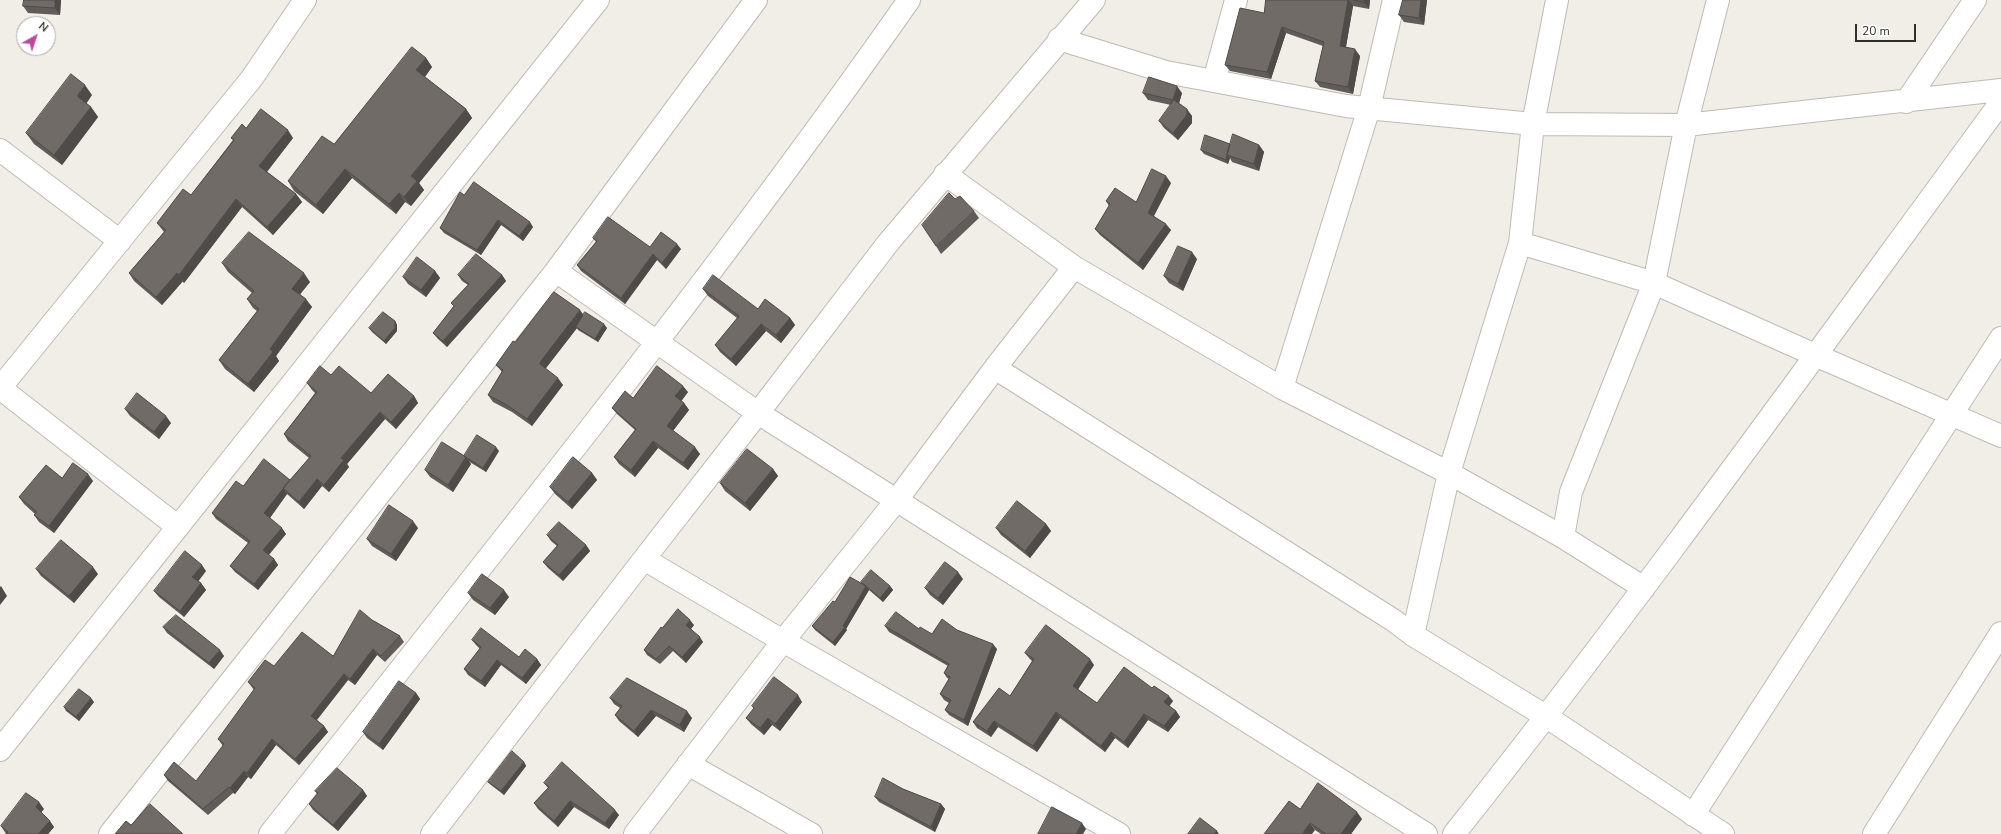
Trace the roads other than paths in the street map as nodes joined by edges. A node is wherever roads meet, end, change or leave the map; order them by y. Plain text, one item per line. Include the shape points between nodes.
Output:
1 (305, 0) edge
2 (598, 0) edge
3 (756, 0) edge
4 (909, 0) edge
5 (1094, 0) edge
6 (1236, 0) edge
7 (1394, 0) edge
8 (1557, 0) edge
9 (1718, 0) edge
10 (1975, 0) edge
11 (1059, 39) junction
12 (1214, 81) junction
13 (2001, 90) edge
14 (1906, 102) junction
15 (2001, 102) edge
16 (1369, 108) junction
17 (1533, 124) junction
18 (1686, 125) junction
19 (0, 150) edge
20 (945, 174) junction
21 (120, 241) junction
22 (1520, 243) junction
23 (1074, 267) junction
24 (556, 271) junction
25 (1654, 283) junction
26 (2001, 338) edge
27 (657, 342) junction
28 (1815, 356) junction
29 (995, 368) junction
30 (0, 388) edge
31 (1282, 388) junction
32 (758, 413) junction
33 (1953, 414) junction
34 (2001, 436) edge
35 (1449, 473) junction
36 (896, 501) junction
37 (178, 527) junction
38 (1563, 537) junction
39 (644, 559) junction
40 (1644, 588) junction
41 (2001, 633) edge
42 (1413, 635) junction
43 (783, 641) junction
44 (1547, 717) junction
45 (0, 750) edge
46 (688, 764) junction
47 (1693, 815) junction
48 (273, 833) edge
49 (110, 834) edge
50 (432, 834) edge
51 (635, 834) edge
52 (811, 834) edge
53 (1119, 834) edge
54 (1426, 834) edge
55 (1454, 834) edge
56 (1723, 834) edge
57 (1874, 834) edge

1 - 21 street via 252,78
2 - 37 street
3 - 24 street
4 - 27 street via 855,77
5 - 11 street
6 - 12 street
7 - 16 street
8 - 17 street
9 - 18 street
10 - 14 street
11 - 12 street via 1166,72
11 - 20 street
12 - 16 street
13 - 14 street
14 - 18 street
15 - 28 street
16 - 17 street
16 - 31 street
17 - 18 street
17 - 22 street
18 - 25 street
19 - 21 street
20 - 23 street
20 - 32 street via 888,243
21 - 30 street
22 - 25 street
22 - 35 street
23 - 29 street
23 - 31 street
24 - 27 street
24 - 49 street
25 - 28 street
25 - 38 street via 1571,492
26 - 33 street
27 - 32 street
27 - 48 street
28 - 33 street
28 - 40 street
29 - 36 street
29 - 42 street
30 - 37 street
31 - 35 street
32 - 36 street
32 - 39 street
33 - 34 street
33 - 47 street
35 - 38 street
35 - 42 street
36 - 43 street
36 - 54 street
37 - 45 street
38 - 40 street
39 - 43 street
39 - 50 street
40 - 44 street
41 - 57 street
42 - 44 street
43 - 46 street
43 - 53 street
44 - 47 street
44 - 55 street
46 - 51 street
46 - 52 street
47 - 56 street

